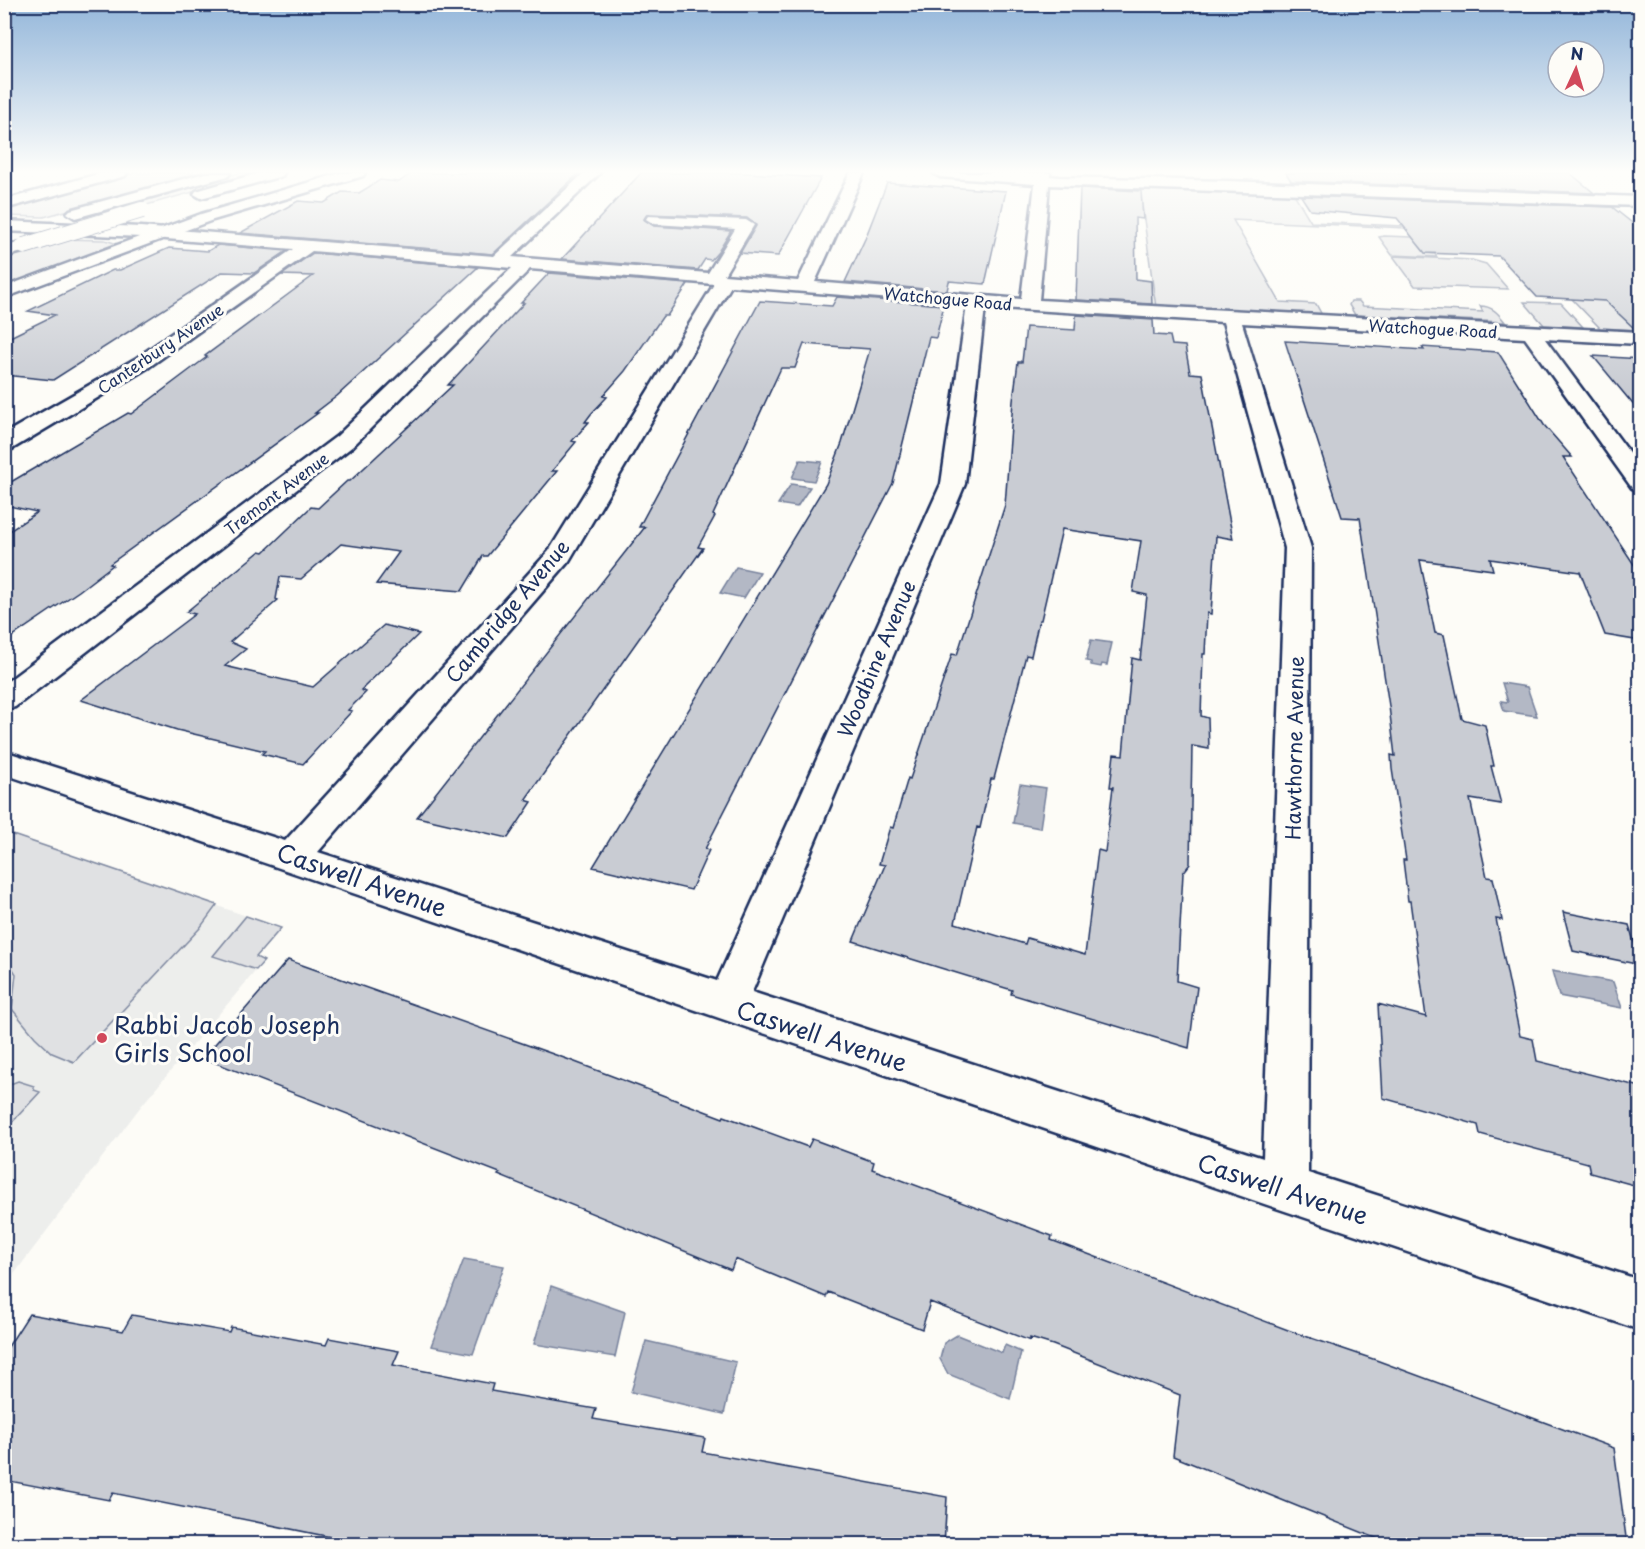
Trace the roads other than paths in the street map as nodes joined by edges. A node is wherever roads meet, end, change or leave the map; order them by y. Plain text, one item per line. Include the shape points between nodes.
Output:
1 (26, 245) edge
2 (131, 245) edge
3 (310, 245) edge
4 (313, 245) edge
5 (515, 245) edge
6 (736, 245) edge
7 (823, 245) edge
8 (1036, 245) edge
9 (4, 252) edge
10 (498, 261) junction
11 (526, 263) junction
12 (719, 279) junction
13 (804, 286) junction
14 (4, 293) edge
15 (977, 301) junction
16 (1029, 305) junction
17 (1231, 318) junction
18 (1531, 333) junction
19 (1641, 338) edge
20 (4, 444) edge
21 (1641, 483) edge
22 (4, 700) edge
23 (4, 762) edge
24 (293, 856) junction
25 (727, 1003) junction
26 (1285, 1188) junction
27 (1641, 1305) edge

1 - 9 main road, bridge
2 - 14 main road
3 - 20 main road, Canterbury Avenue via 142,363
4 - 10 main road, Watchogue Road
5 - 10 main road
6 - 12 main road, Cambridge Avenue
7 - 13 main road
8 - 16 main road
10 - 11 main road, Watchogue Road
11 - 12 main road, Watchogue Road
11 - 22 main road, Tremont Avenue via 345,441
12 - 13 main road, Watchogue Road
12 - 24 main road, Cambridge Avenue via 560,555
13 - 15 main road, Watchogue Road
15 - 16 main road, Watchogue Road
15 - 25 main road, Woodbine Avenue via 953,484
16 - 17 main road, Watchogue Road
17 - 18 main road, Watchogue Road
17 - 26 main road, Hawthorne Avenue via 1298,548
18 - 19 main road, Watchogue Road
18 - 21 main road
23 - 24 main road, Caswell Avenue
24 - 25 main road, Caswell Avenue
25 - 26 main road, Caswell Avenue
26 - 27 main road, Caswell Avenue

